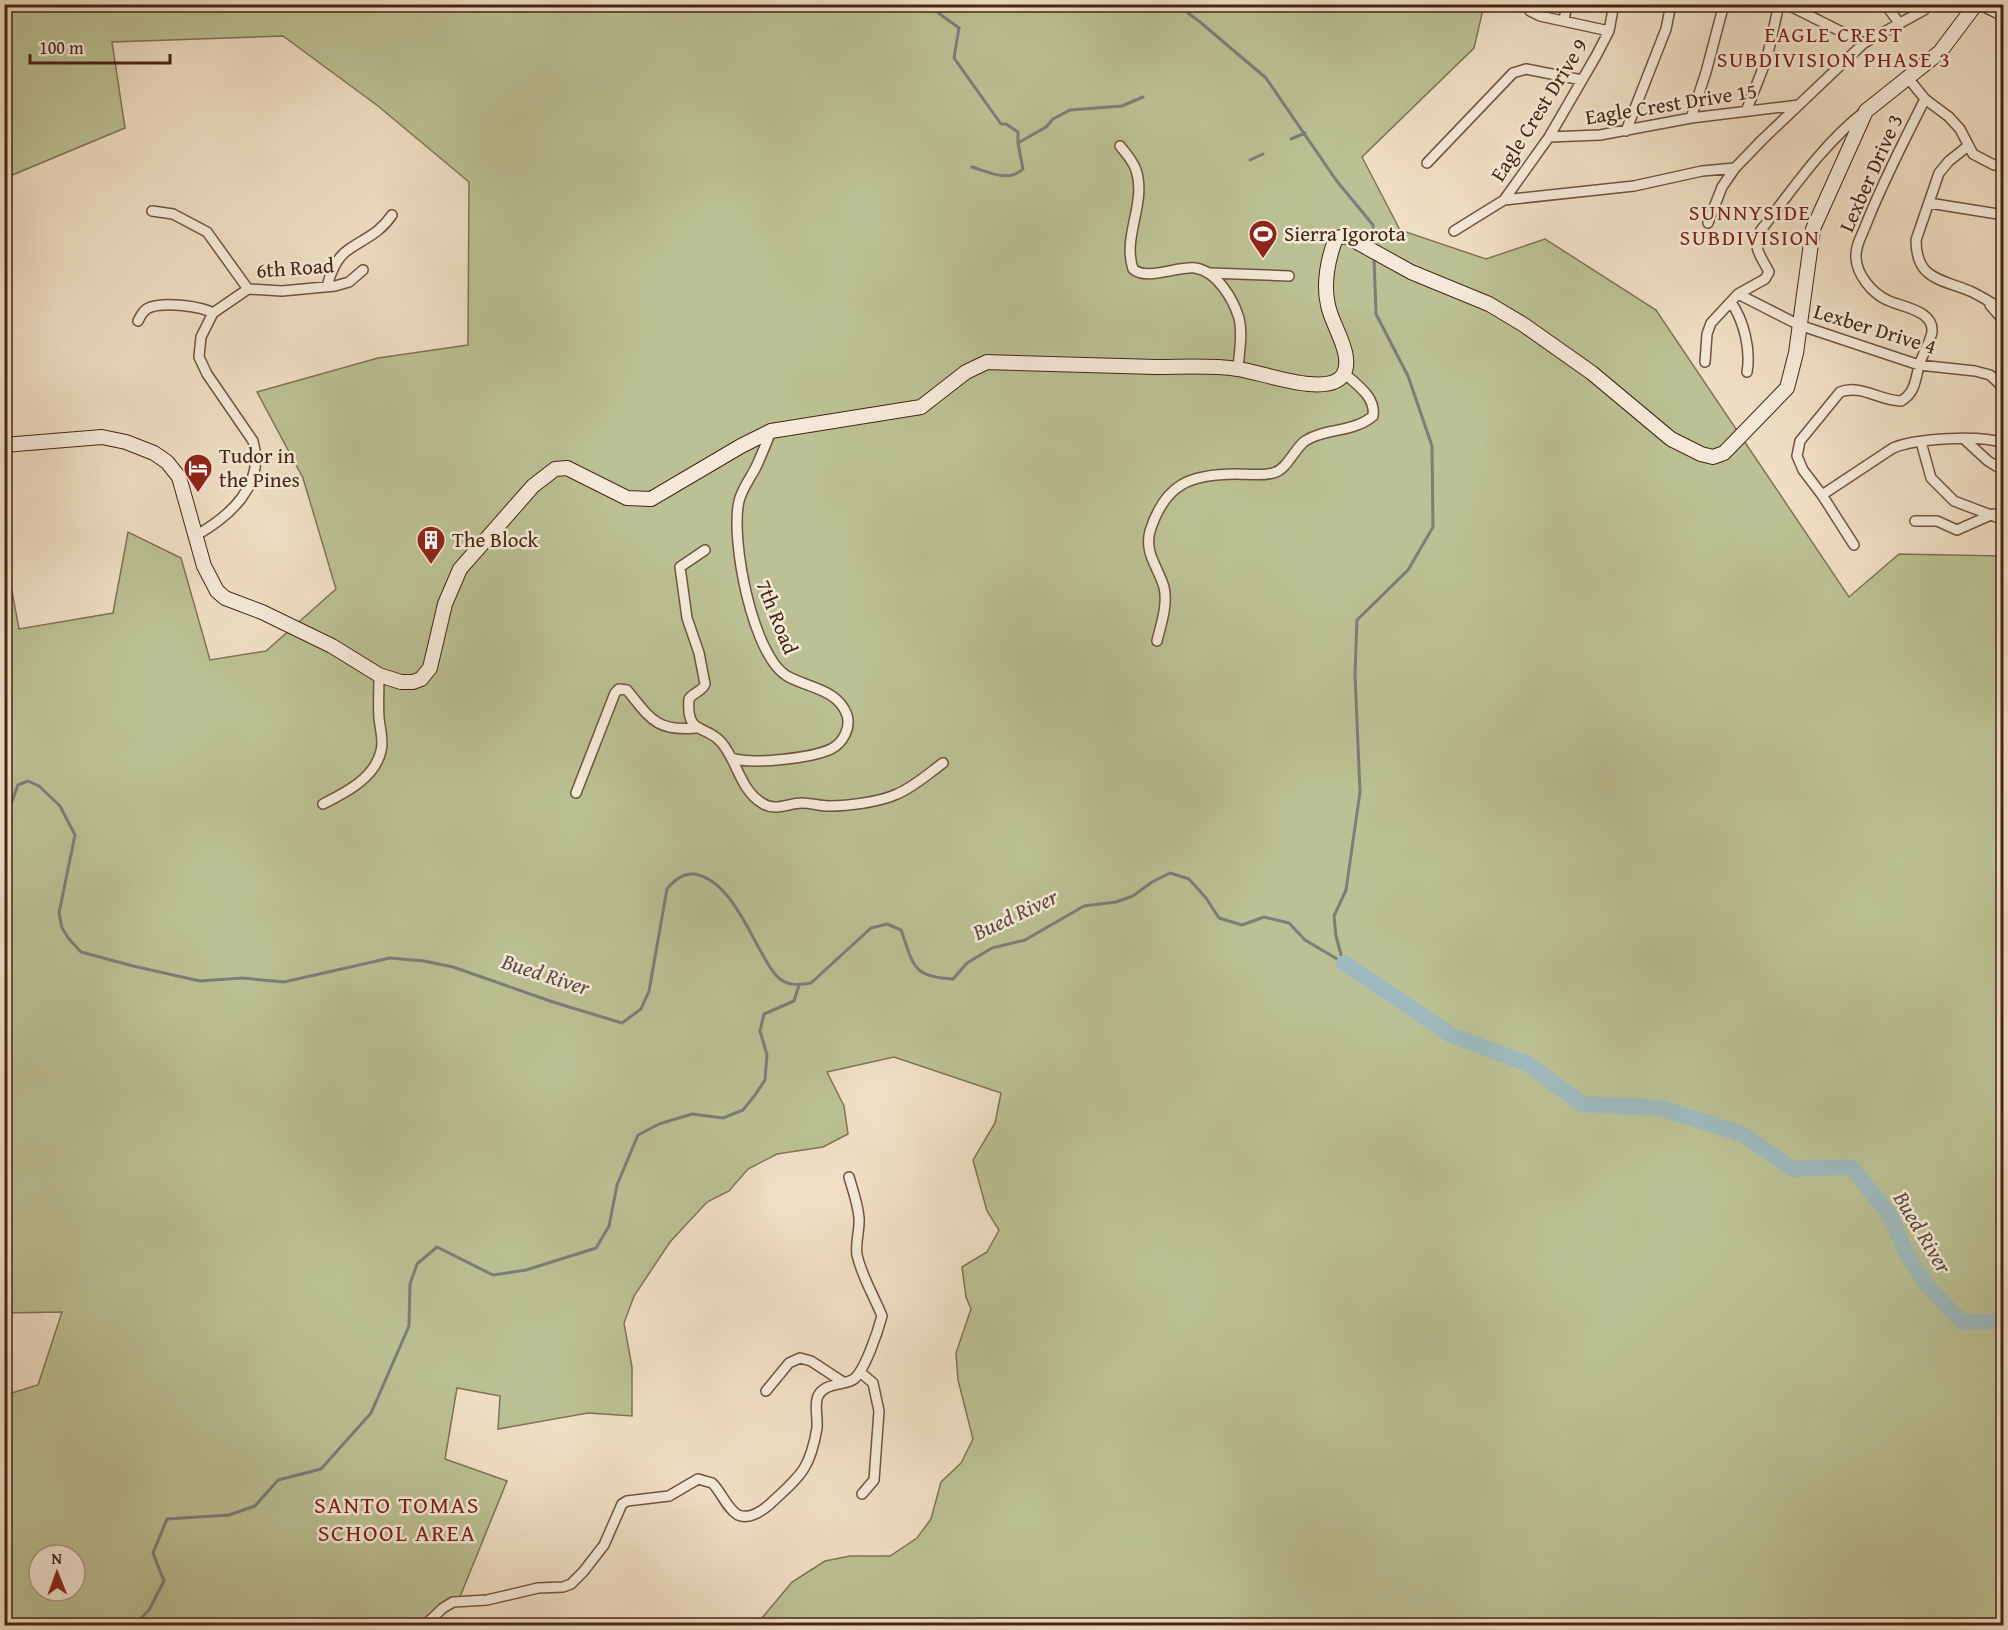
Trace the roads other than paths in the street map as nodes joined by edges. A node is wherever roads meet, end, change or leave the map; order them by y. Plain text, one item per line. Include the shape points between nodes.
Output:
1 (1526, 4) edge
2 (1567, 4) edge
3 (1614, 4) edge
4 (1671, 4) edge
5 (1724, 4) edge
6 (1779, 4) edge
7 (1786, 4) edge
8 (1885, 4) edge
9 (1926, 4) edge
10 (1976, 4) edge
11 (1983, 4) edge
12 (2000, 10) edge
13 (1564, 21) junction
14 (1900, 24) junction
15 (1609, 31) junction
16 (1863, 43) junction
17 (1908, 78) junction
18 (1582, 80) junction
19 (1924, 99) junction
20 (1799, 105) junction
21 (1747, 110) junction
22 (1866, 111) junction
23 (1691, 118) junction
24 (1626, 131) junction
25 (1549, 137) junction
26 (1120, 146) dead end
27 (1968, 146) junction
28 (1427, 164) dead end
29 (2004, 166) edge
30 (1735, 168) junction
31 (1504, 200) junction
32 (1929, 203) junction
33 (152, 211) dead end
34 (392, 215) dead end
35 (2004, 215) edge
36 (1708, 223) dead end
37 (1454, 231) dead end
38 (363, 270) dead end
39 (1210, 273) junction
40 (1289, 276) dead end
41 (327, 286) junction
42 (248, 289) junction
43 (1738, 294) junction
44 (1986, 300) junction
45 (1731, 302) junction
46 (2004, 310) edge
47 (213, 313) junction
48 (138, 321) dead end
49 (2004, 321) edge
50 (1799, 325) junction
51 (1705, 362) dead end
52 (1919, 365) junction
53 (1238, 369) junction
54 (1747, 372) dead end
55 (1344, 373) junction
56 (2004, 388) edge
57 (771, 431) junction
58 (1964, 439) junction
59 (1921, 442) junction
60 (2004, 443) edge
61 (4, 445) edge
62 (2004, 471) edge
63 (1822, 495) junction
64 (1993, 514) junction
65 (2004, 520) edge
66 (1916, 521) dead end
67 (195, 536) junction
68 (1854, 545) dead end
69 (705, 550) dead end
70 (1157, 641) dead end
71 (379, 675) junction
72 (696, 728) junction
73 (732, 758) junction
74 (943, 763) dead end
75 (576, 794) dead end
76 (323, 804) dead end
77 (849, 1177) dead end
78 (860, 1372) junction
79 (843, 1382) junction
80 (766, 1391) dead end
81 (862, 1494) dead end
82 (424, 1626) edge

1 - 13 street via 1540,16
2 - 13 street
3 - 15 street, Eagle Crest Drive 9
4 - 24 street via 1666,29
5 - 23 street
6 - 21 street via 1767,58
7 - 16 street
8 - 14 street
9 - 14 street via 1924,10
10 - 17 main road via 1940,52
11 - 12 main road
13 - 15 street
14 - 16 street
15 - 18 street, Eagle Crest Drive 9
16 - 20 street
17 - 19 street
17 - 22 main road
18 - 25 street, Eagle Crest Drive 9
18 - 28 street via 1518,70
19 - 27 street via 1949,117
19 - 52 street, Lexber Drive 3 via 1870,214 1856,256 1861,276 1874,292 1927,317 1932,332
20 - 21 street, Eagle Crest Drive 15
20 - 30 street
21 - 23 street, Eagle Crest Drive 15
22 - 43 street via 1813,162 1761,230 1755,240 1768,276
22 - 50 main road via 1813,229
23 - 24 street, Eagle Crest Drive 15
24 - 25 street, Eagle Crest Drive 15
25 - 31 street, Eagle Crest Drive 9
26 - 39 street via 1131,160 1138,181 1130,242 1133,269 1142,274 1195,268
27 - 29 street via 1973,154
27 - 32 street via 1939,173
30 - 31 street via 1634,186
30 - 36 street via 1722,187
31 - 37 street
32 - 35 street
32 - 44 street via 1916,240 1924,272
33 - 42 street via 173,214 207,232
34 - 41 street via 367,240 347,250
38 - 41 street, 6th Road via 349,282
39 - 40 street
39 - 53 street via 1231,300 1239,319
41 - 42 street, 6th Road via 282,291
42 - 47 street, 6th Road
43 - 45 street
43 - 50 street, Lexber Drive 4
44 - 46 street
44 - 49 street
45 - 51 street via 1711,323
45 - 54 street via 1749,351
47 - 48 street via 200,308 158,306 145,310
47 - 67 street via 201,338 199,357 254,441 256,465 237,504 216,524
50 - 52 street, Lexber Drive 4
50 - 55 main road via 1787,388 1724,453 1701,454 1671,439 1592,373 1524,325 1489,304 1411,272 1346,236 1339,236 1329,260 1326,288 1328,306 1342,341
52 - 56 street, Lexber Drive 4 via 1990,375
52 - 63 street, Lexber Drive 3 via 1908,397 1890,401 1857,389 1840,392 1800,441 1797,456
53 - 55 main road via 1301,383 1326,384
53 - 57 main road via 987,362 966,372 921,407
55 - 70 street via 1370,398 1373,416 1364,423 1313,437 1273,473 1192,478 1164,501 1148,541 1164,588
57 - 71 main road via 651,499 627,498 567,468 555,469 533,486 460,569 445,604 430,668 421,679 401,682
57 - 73 street, 7th Road via 739,502 737,546 744,587 767,652 776,666 787,676 835,698 848,717 848,730 842,741 820,753 748,762
58 - 59 street
58 - 60 street
58 - 62 street
59 - 63 street via 1893,448
59 - 64 street via 1932,478 1954,501
61 - 67 main road via 102,437 126,441 154,453 179,477
63 - 68 street
64 - 65 street
64 - 66 street via 1957,530 1937,521
67 - 71 main road via 204,566 225,598 332,646
69 - 72 street via 680,567 687,618 705,684 689,699 689,713
71 - 76 street via 382,744 376,765 350,789
72 - 73 street via 716,737
72 - 75 street via 671,728 652,721 627,690 619,689
73 - 74 street via 752,794 770,807 800,803 839,806 879,800 897,794
77 - 78 street via 858,1206 857,1253 864,1279 882,1315
78 - 79 street
78 - 81 street via 873,1383 879,1412 874,1480
79 - 80 street via 811,1360 800,1358 789,1363
79 - 82 street via 818,1396 812,1452 802,1474 755,1515 737,1514 712,1483 698,1479 669,1496 627,1501 618,1508 604,1545 571,1584 487,1600 453,1602

